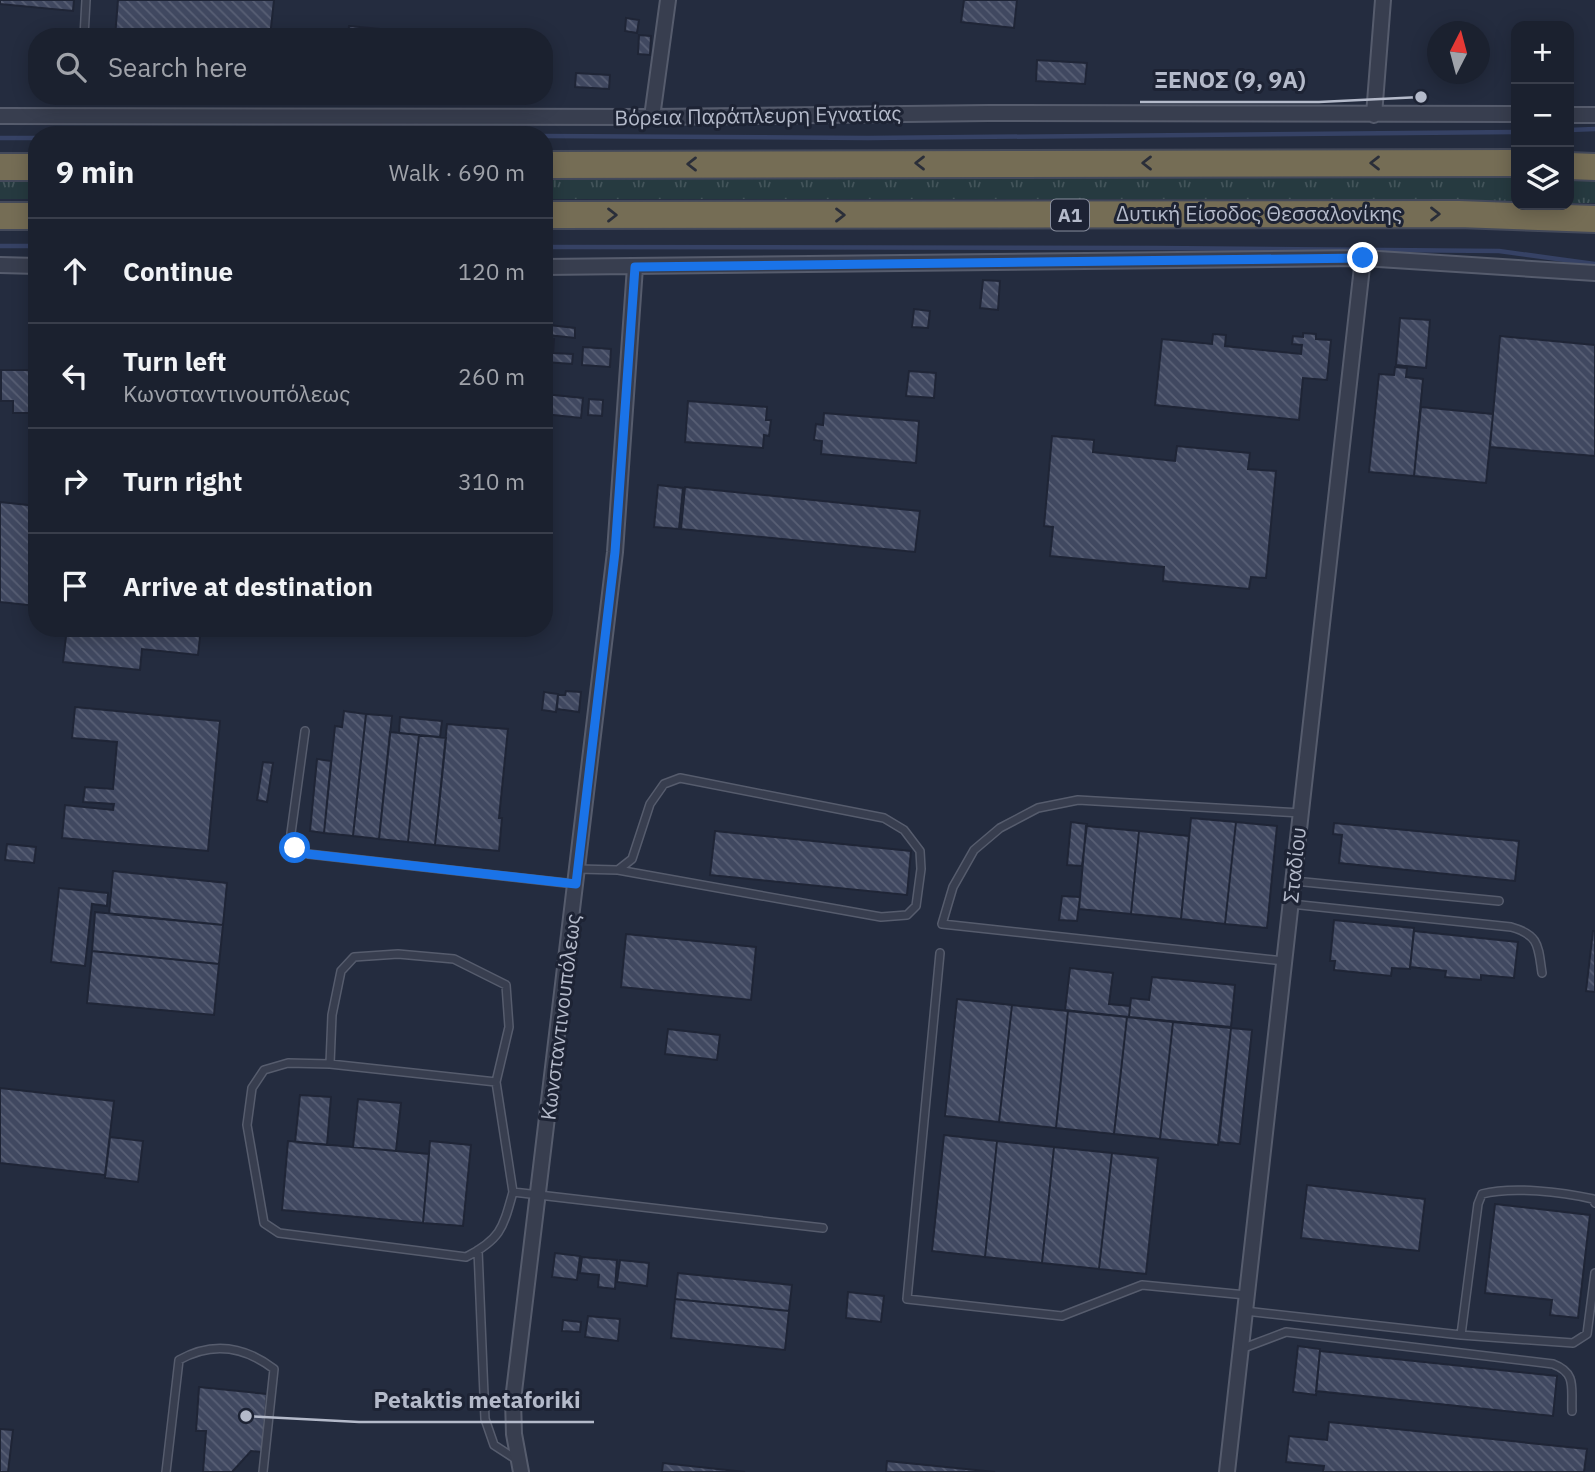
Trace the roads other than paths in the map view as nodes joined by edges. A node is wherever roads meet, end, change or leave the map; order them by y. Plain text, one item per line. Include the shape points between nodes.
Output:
1 (86, 0) edge
2 (668, 0) edge
3 (1384, 0) edge
4 (84, 28) edge
5 (1374, 114) junction
6 (1511, 114) edge
7 (1574, 115) edge
8 (1595, 115) edge
9 (0, 116) edge
10 (652, 117) junction
11 (1511, 163) edge
12 (553, 165) edge
13 (1574, 166) edge
14 (0, 167) edge
15 (28, 167) edge
16 (1595, 167) edge
17 (553, 215) edge
18 (0, 216) edge
19 (28, 216) edge
20 (1595, 219) edge
21 (1363, 258) junction
22 (0, 265) edge
23 (28, 265) edge
24 (553, 267) edge
25 (635, 267) junction
26 (1595, 273) edge
27 (305, 731) dead end
28 (1301, 813) junction
29 (578, 869) junction
30 (618, 870) junction
31 (1294, 881) junction
32 (576, 884) junction
33 (1499, 901) dead end
34 (1291, 904) junction
35 (940, 953) dead end
36 (1284, 961) junction
37 (1542, 973) dead end
38 (330, 1064) junction
39 (496, 1082) junction
40 (513, 1192) junction
41 (539, 1195) junction
42 (1595, 1203) edge
43 (823, 1228) dead end
44 (478, 1251) junction
45 (1595, 1273) edge
46 (1247, 1295) junction
47 (1245, 1311) junction
48 (1461, 1335) junction
49 (1241, 1349) junction
50 (1572, 1411) dead end
51 (520, 1466) edge
52 (166, 1472) edge
53 (263, 1472) edge
54 (1227, 1472) edge

1 - 4 lane
2 - 10 street
3 - 5 street
5 - 6 street, Βόρεια Παράπλευρη Εγνατίας
5 - 10 street, Βόρεια Παράπλευρη Εγνατίας
7 - 8 street
9 - 10 street, Βόρεια Παράπλευρη Εγνατίας
11 -> 12 highway
13 - 16 highway
14 - 15 highway
17 -> 20 highway, Δυτική Είσοδος Θεσσαλονίκης / Α1 via 1459,214
18 - 19 highway
21 - 25 street
21 - 26 street
21 - 28 street, Σταδίου
22 - 23 street
24 - 25 street
25 - 29 street, Κωνσταντινουπόλεως via 615,552
27 - 32 lane via 291,833 295,848 308,854
28 - 31 street, Σταδίου
28 - 36 lane via 1079,800 1038,808 1000,828 974,850 953,887 942,924
29 - 30 lane
29 - 32 street, Κωνσταντινουπόλεως
30 - 30 lane via 632,859 650,804 664,784 680,778 884,818 904,830 920,851 921,869 916,906 907,915 881,917
31 - 33 lane
31 - 34 street, Σταδίου
32 - 41 street, Κωνσταντινουπόλεως
34 - 36 street, Σταδίου
34 - 37 lane via 1511,927 1537,943
35 - 46 lane via 907,1299 1064,1315 1142,1285
36 - 46 street, Σταδίου
38 - 39 lane
38 - 39 lane via 332,1015 341,971 354,957 398,954 454,959 506,985 509,1027
38 - 44 lane via 288,1063 264,1070 252,1088 247,1125 264,1223 279,1233 466,1257
39 - 40 lane
40 - 41 lane
40 - 44 lane via 503,1227
41 - 43 lane
41 - 51 street, Κωνσταντινουπόλεως via 512,1411
42 - 48 lane via 1572,1195 1496,1190 1482,1194
44 - 51 lane via 485,1419 494,1445
45 - 48 lane via 1587,1334 1573,1343
46 - 47 street, Σταδίου
47 - 48 lane
47 - 49 street, Σταδίου
49 - 50 lane via 1286,1332 1553,1364 1566,1369 1571,1378
49 - 54 street, Σταδίου
52 - 53 lane via 179,1360 202,1349 228,1348 253,1354 274,1369

